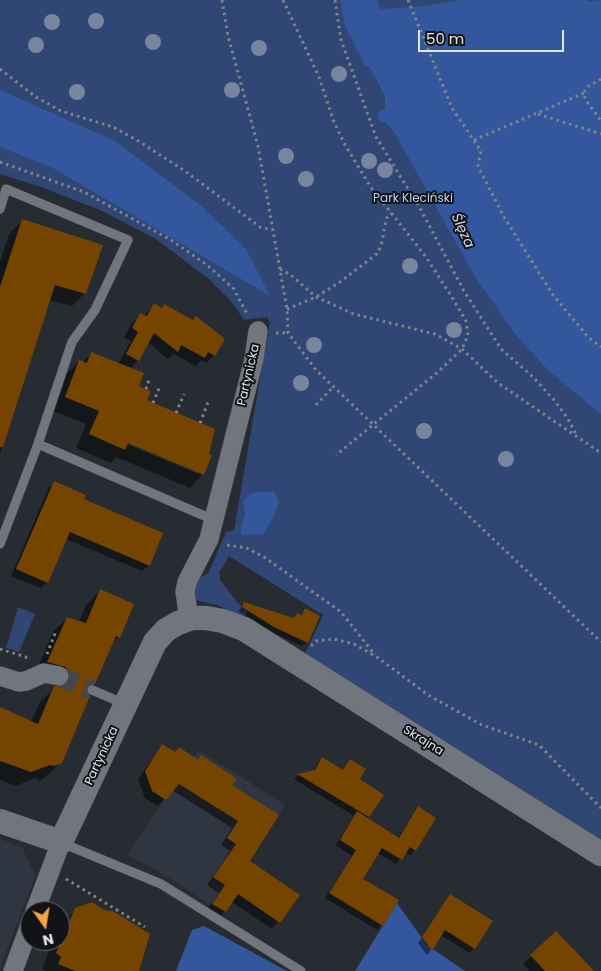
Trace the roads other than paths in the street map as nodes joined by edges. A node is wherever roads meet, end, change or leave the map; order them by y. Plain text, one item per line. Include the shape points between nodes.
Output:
1 (0, 210) edge
2 (258, 331) road end
3 (38, 444) junction
4 (214, 520) junction
5 (0, 544) edge
6 (189, 619) junction
7 (244, 630) joint
8 (47, 670) road end
9 (0, 676) edge
10 (92, 690) tunnel mouth
11 (126, 704) junction
12 (0, 821) edge
13 (68, 846) junction
14 (601, 854) edge
15 (40, 901) edge
16 (20, 951) edge
17 (13, 971) edge
18 (301, 971) edge

1 - 3 lane via 6,189 128,240 95,310 72,342
2 - 4 street, Partynicka
3 - 4 lane
3 - 5 lane
4 - 6 street, Partynicka via 187,582 185,592
6 - 7 street, Partynicka via 215,619
6 - 11 street, Partynicka via 158,637
7 - 14 street, Skrajna
8 - 9 street via 26,682
10 - 11 lane
11 - 13 street, Partynicka
12 - 13 street
13 - 15 street, Partynicka
13 - 18 lane via 161,884
16 - 17 street

